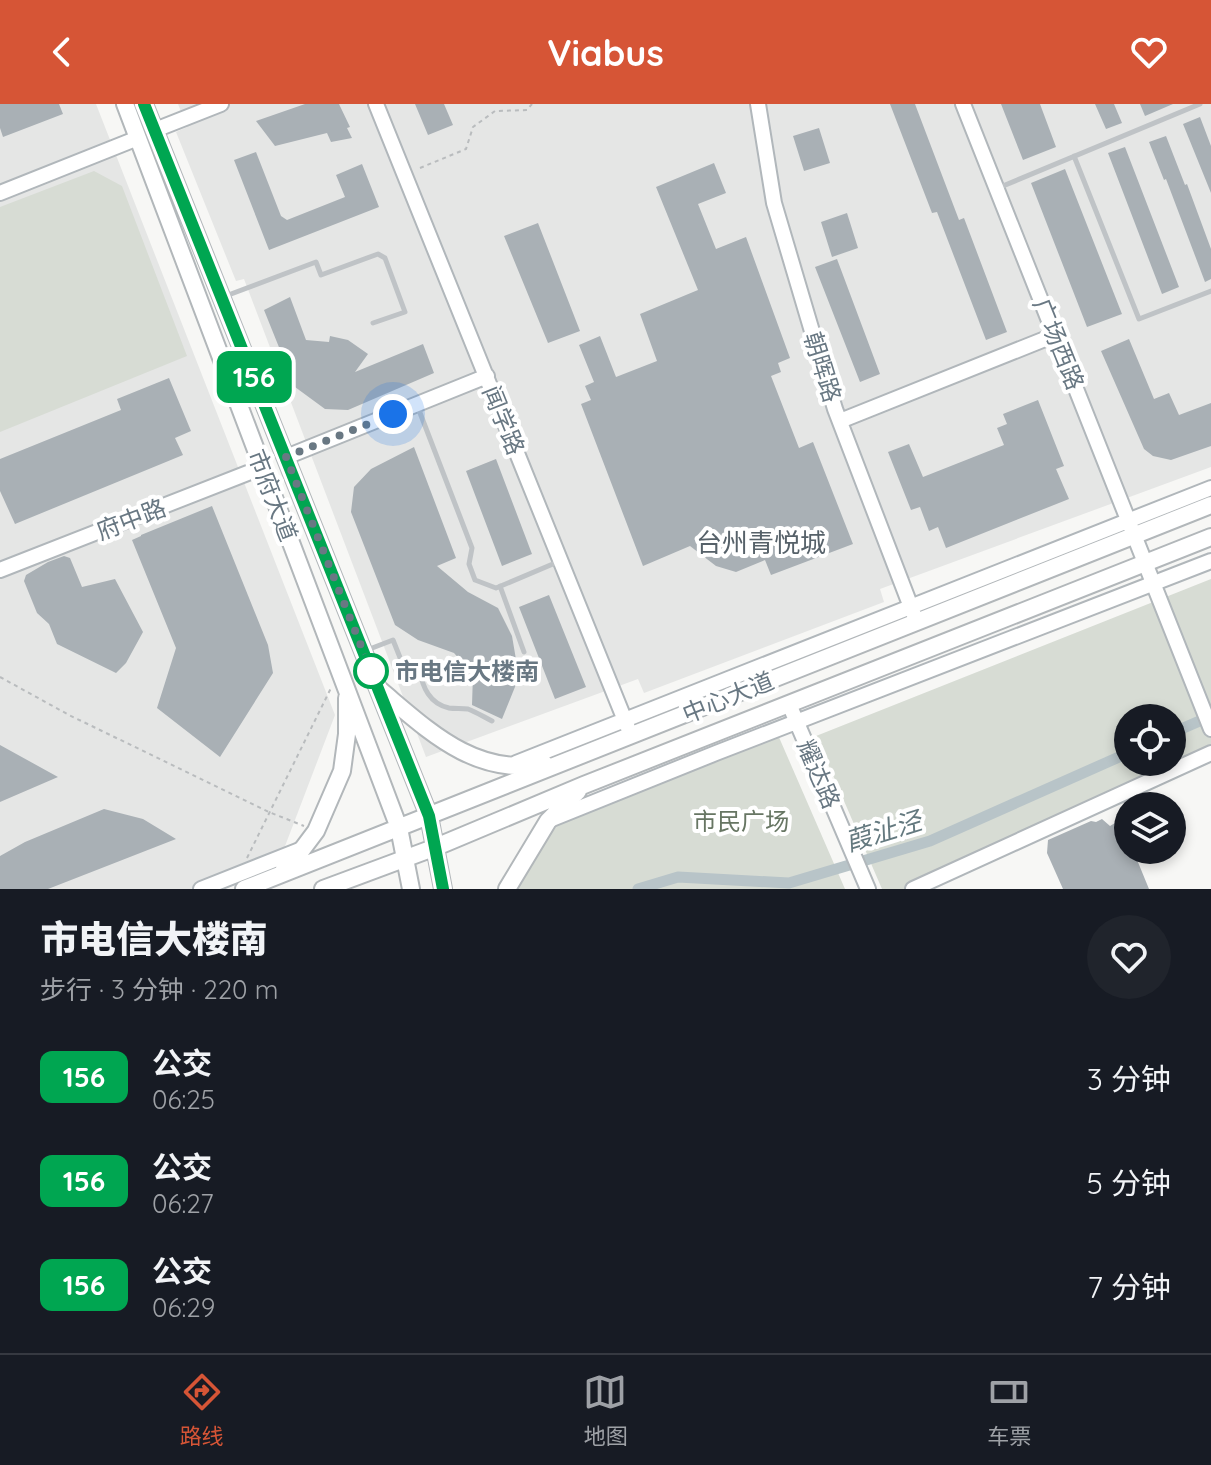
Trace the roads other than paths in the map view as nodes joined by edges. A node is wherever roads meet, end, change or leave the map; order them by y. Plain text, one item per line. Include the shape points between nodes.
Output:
1 (125, 104) edge
2 (144, 104) edge
3 (221, 104) edge
4 (376, 104) edge
5 (758, 104) edge
6 (963, 104) edge
7 (1200, 104) edge
8 (155, 130) junction
9 (138, 138) junction
10 (1074, 156) junction
11 (997, 188) junction
12 (0, 193) edge
13 (1211, 291) edge
14 (222, 297) junction
15 (373, 323) dead end
16 (1055, 335) junction
17 (487, 376) junction
18 (416, 404) junction
19 (840, 421) junction
20 (286, 457) junction
21 (263, 467) junction
22 (1211, 488) edge
23 (1211, 505) edge
24 (1132, 528) junction
25 (1211, 537) edge
26 (561, 561) junction
27 (1211, 561) edge
28 (1146, 563) junction
29 (0, 570) edge
30 (1154, 584) junction
31 (500, 586) junction
32 (914, 614) junction
33 (363, 651) junction
34 (524, 652) dead end
35 (377, 687) junction
36 (347, 688) junction
37 (789, 704) junction
38 (492, 721) dead end
39 (797, 722) junction
40 (628, 728) junction
41 (1211, 729) edge
42 (1211, 753) edge
43 (571, 760) junction
44 (507, 767) junction
45 (584, 785) junction
46 (429, 816) junction
47 (548, 821) junction
48 (399, 828) junction
49 (436, 847) junction
50 (302, 849) junction
51 (405, 859) junction
52 (275, 877) junction
53 (242, 882) edge
54 (867, 887) edge
55 (201, 889) edge
56 (323, 889) edge
57 (411, 889) edge
58 (443, 889) edge
59 (507, 889) edge
60 (913, 889) edge

1 - 9 main road, 市府大道
2 - 8 main road, 市府大道
3 - 8 street
4 - 17 street, 闻学路
5 - 19 street, 朝晖路 via 774,203
6 - 11 street, 广场西路
7 - 10 lane
8 - 14 main road, 市府大道
9 - 12 street
9 - 21 main road, 市府大道
10 - 11 lane
10 - 13 lane via 1139,319
11 - 16 street, 广场西路
14 - 15 lane via 316,262 321,275 378,254 385,258 405,312
14 - 20 main road, 市府大道
16 - 19 street
16 - 24 street, 广场西路
17 - 18 street
17 - 26 street, 闻学路
18 - 20 street
18 - 31 lane via 472,548 469,564 475,580
19 - 32 street, 朝晖路
20 - 33 main road, 市府大道
21 - 29 street, 府中路
21 - 36 main road, 市府大道
22 - 24 street
23 - 24 main road, 中心大道
24 - 28 street, 广场西路
24 - 32 main road, 中心大道
25 - 28 main road, 中心大道
26 - 31 lane
26 - 40 street, 闻学路
27 - 30 street
28 - 30 street, 广场西路
28 - 37 main road, 中心大道
30 - 39 street
30 - 41 street, 广场西路
31 - 34 lane
32 - 40 main road, 中心大道
33 - 35 main road, 市府大道
33 - 38 lane via 393,640 403,665 420,670 434,702
35 - 44 main road via 436,737
35 - 46 main road, 市府大道
36 - 48 main road, 市府大道
36 - 50 main road via 342,771 316,831
37 - 39 street, 耀达路
37 - 45 main road, 中心大道
39 - 47 street
39 - 54 street, 耀达路
40 - 43 main road, 中心大道
40 - 44 street
42 - 60 street
43 - 44 main road
43 - 46 main road, 中心大道
45 - 47 main road
45 - 49 main road, 中心大道
46 - 48 main road, 中心大道
46 - 49 main road, 市府大道
47 - 59 main road
48 - 51 main road, 市府大道
48 - 52 main road, 中心大道
49 - 51 main road, 中心大道
49 - 58 main road, 市府大道
50 - 52 main road
50 - 53 street
51 - 56 main road, 中心大道
51 - 57 main road, 市府大道
52 - 53 main road, 中心大道
53 - 55 street

